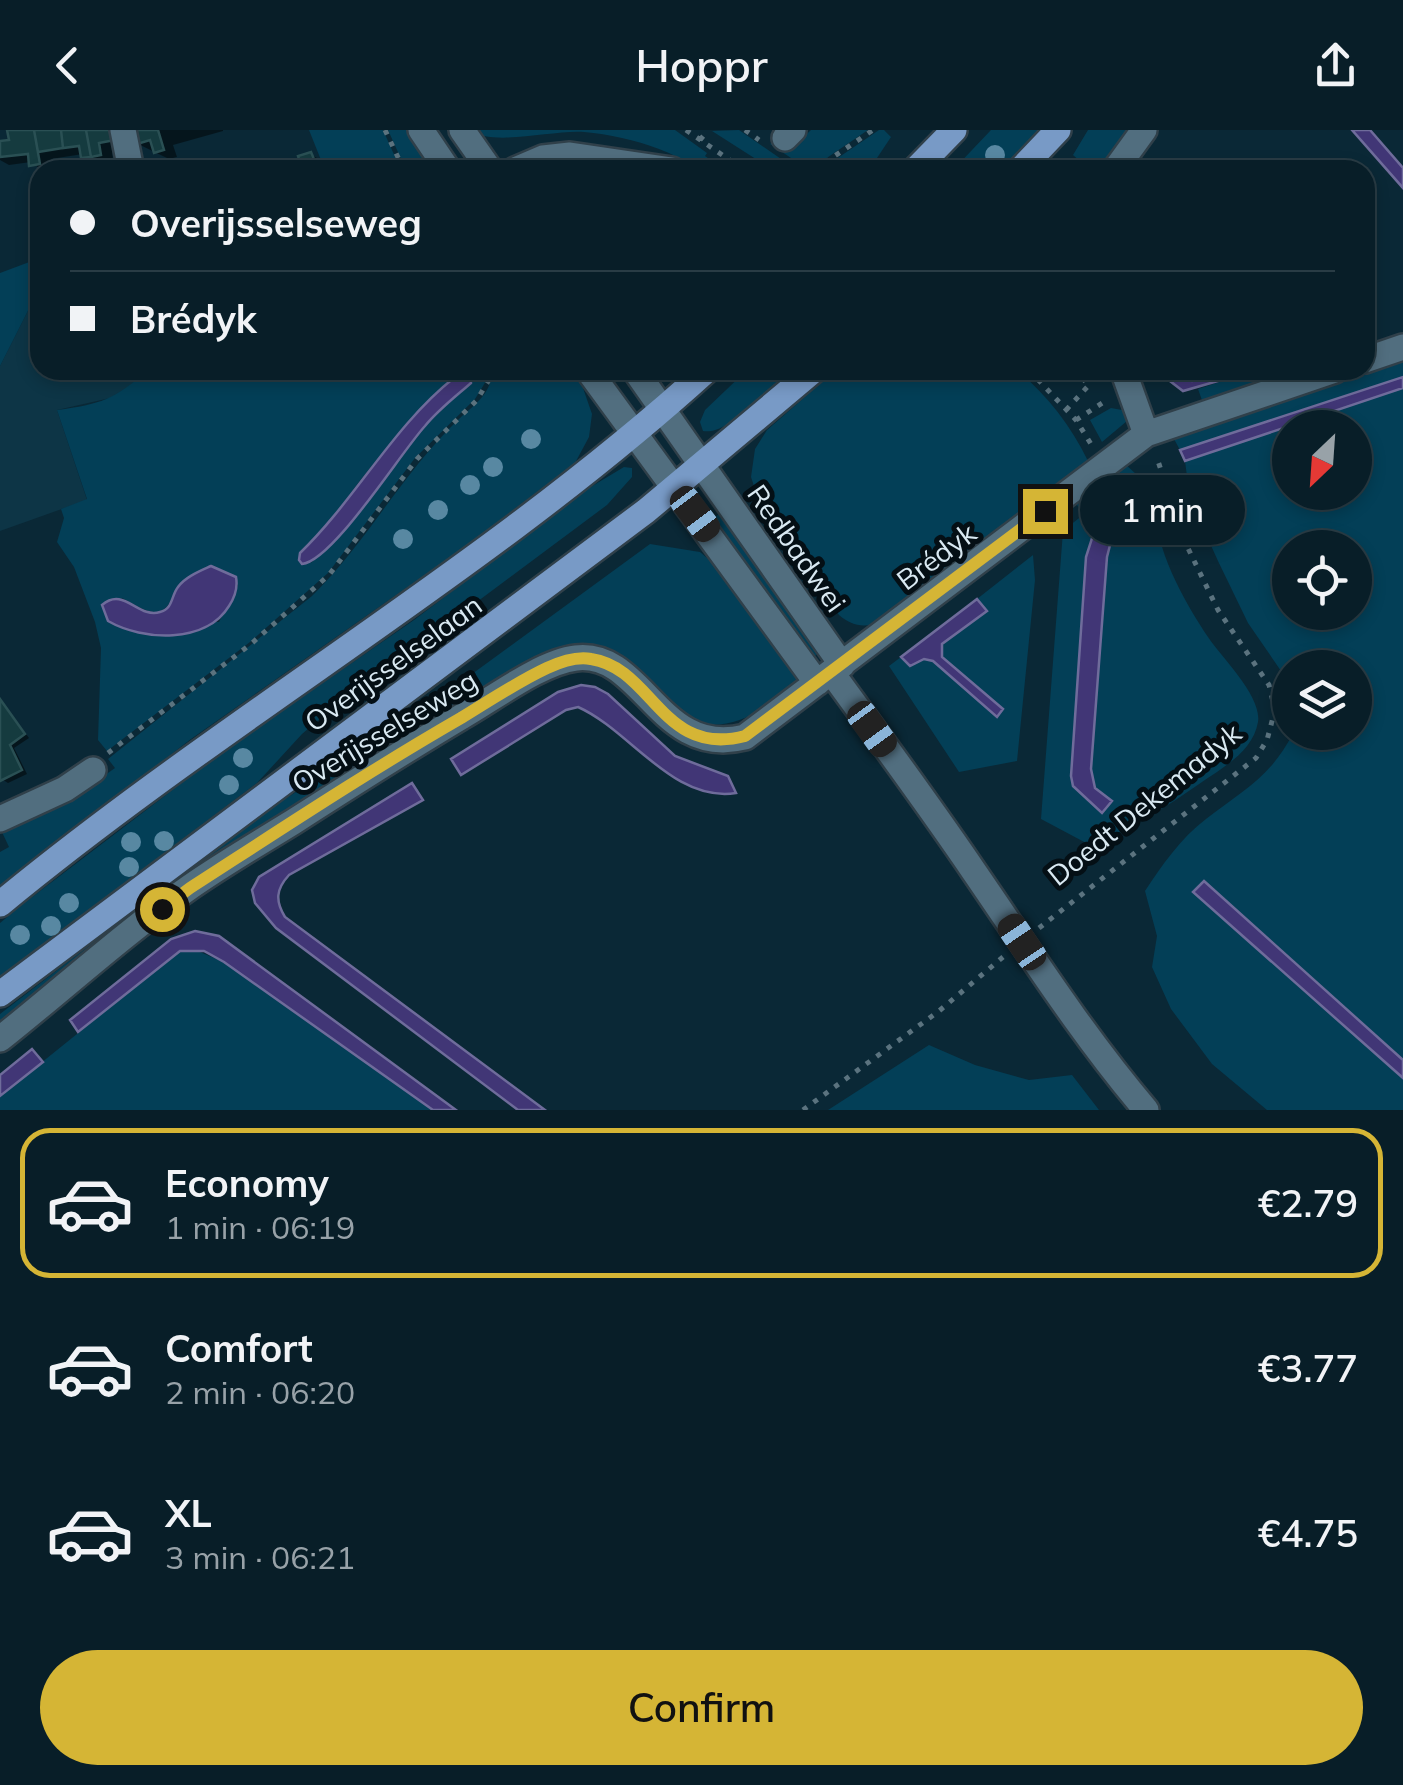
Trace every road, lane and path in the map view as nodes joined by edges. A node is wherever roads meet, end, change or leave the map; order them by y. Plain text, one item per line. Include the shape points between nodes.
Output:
1 (123, 130) edge
2 (386, 130) edge
3 (421, 130) edge
4 (462, 130) edge
5 (686, 130) edge
6 (708, 130) edge
7 (873, 130) edge
8 (954, 130) edge
9 (1058, 130) edge
10 (1144, 130) edge
11 (700, 140) junction
12 (129, 160) edge
13 (400, 160) edge
14 (441, 160) edge
15 (483, 160) edge
16 (539, 160) edge
17 (588, 160) edge
18 (729, 160) edge
19 (829, 160) edge
20 (925, 160) edge
21 (1030, 160) edge
22 (1123, 160) edge
23 (1403, 347) edge
24 (1375, 357) edge
25 (489, 380) edge
26 (595, 380) edge
27 (641, 380) edge
28 (696, 380) edge
29 (802, 380) edge
30 (1038, 380) edge
31 (1085, 380) edge
32 (1123, 380) edge
33 (1127, 380) edge
34 (1305, 380) edge
35 (663, 409) junction
36 (1066, 410) junction
37 (633, 434) junction
38 (1146, 434) junction
39 (702, 466) junction
40 (676, 488) junction
41 (830, 674) junction
42 (93, 770) joint
43 (0, 820) edge
44 (0, 904) edge
45 (1022, 942) junction
46 (0, 994) edge
47 (0, 1039) edge
48 (803, 1110) edge
49 (1146, 1110) edge

1 - 12 street
2 - 13 path
3 - 14 street
4 - 15 street
5 - 11 path
6 - 11 path
7 - 19 path
8 - 20 main road
9 - 21 main road
10 - 22 street
11 - 18 path
16 - 17 street
23 - 24 street
25 - 42 path via 428,446 329,575
26 - 37 street, Redbadwei
27 - 35 street, Redbadwei
28 - 35 main road, Overijsselselaan
29 - 39 main road, Overijsselselaan
30 - 36 path
31 - 36 path via 1090,385
32 - 36 path via 1076,420
33 - 38 street
34 - 38 street, Brédyk
35 - 37 main road, Overijsselselaan
35 - 39 street, Redbadwei
37 - 40 street, Redbadwei
37 - 44 main road, Overijsselselaan via 494,542 75,842
38 - 41 street, Brédyk
38 - 45 path, Doedt Dekemadyk via 1184,540 1218,610 1269,685 1275,710 1256,758
39 - 40 main road, Overijsselselaan
39 - 41 street, Redbadwei
40 - 41 street, Redbadwei
40 - 46 main road, Overijsselselaan
41 - 45 street, Redbadwei
41 - 47 street, Overijsselseweg via 745,736 724,742 682,729 616,670 594,659 547,668 190,888
42 - 43 street
45 - 48 path, Doedt Dekemadyk
45 - 49 street, Redbadwei

